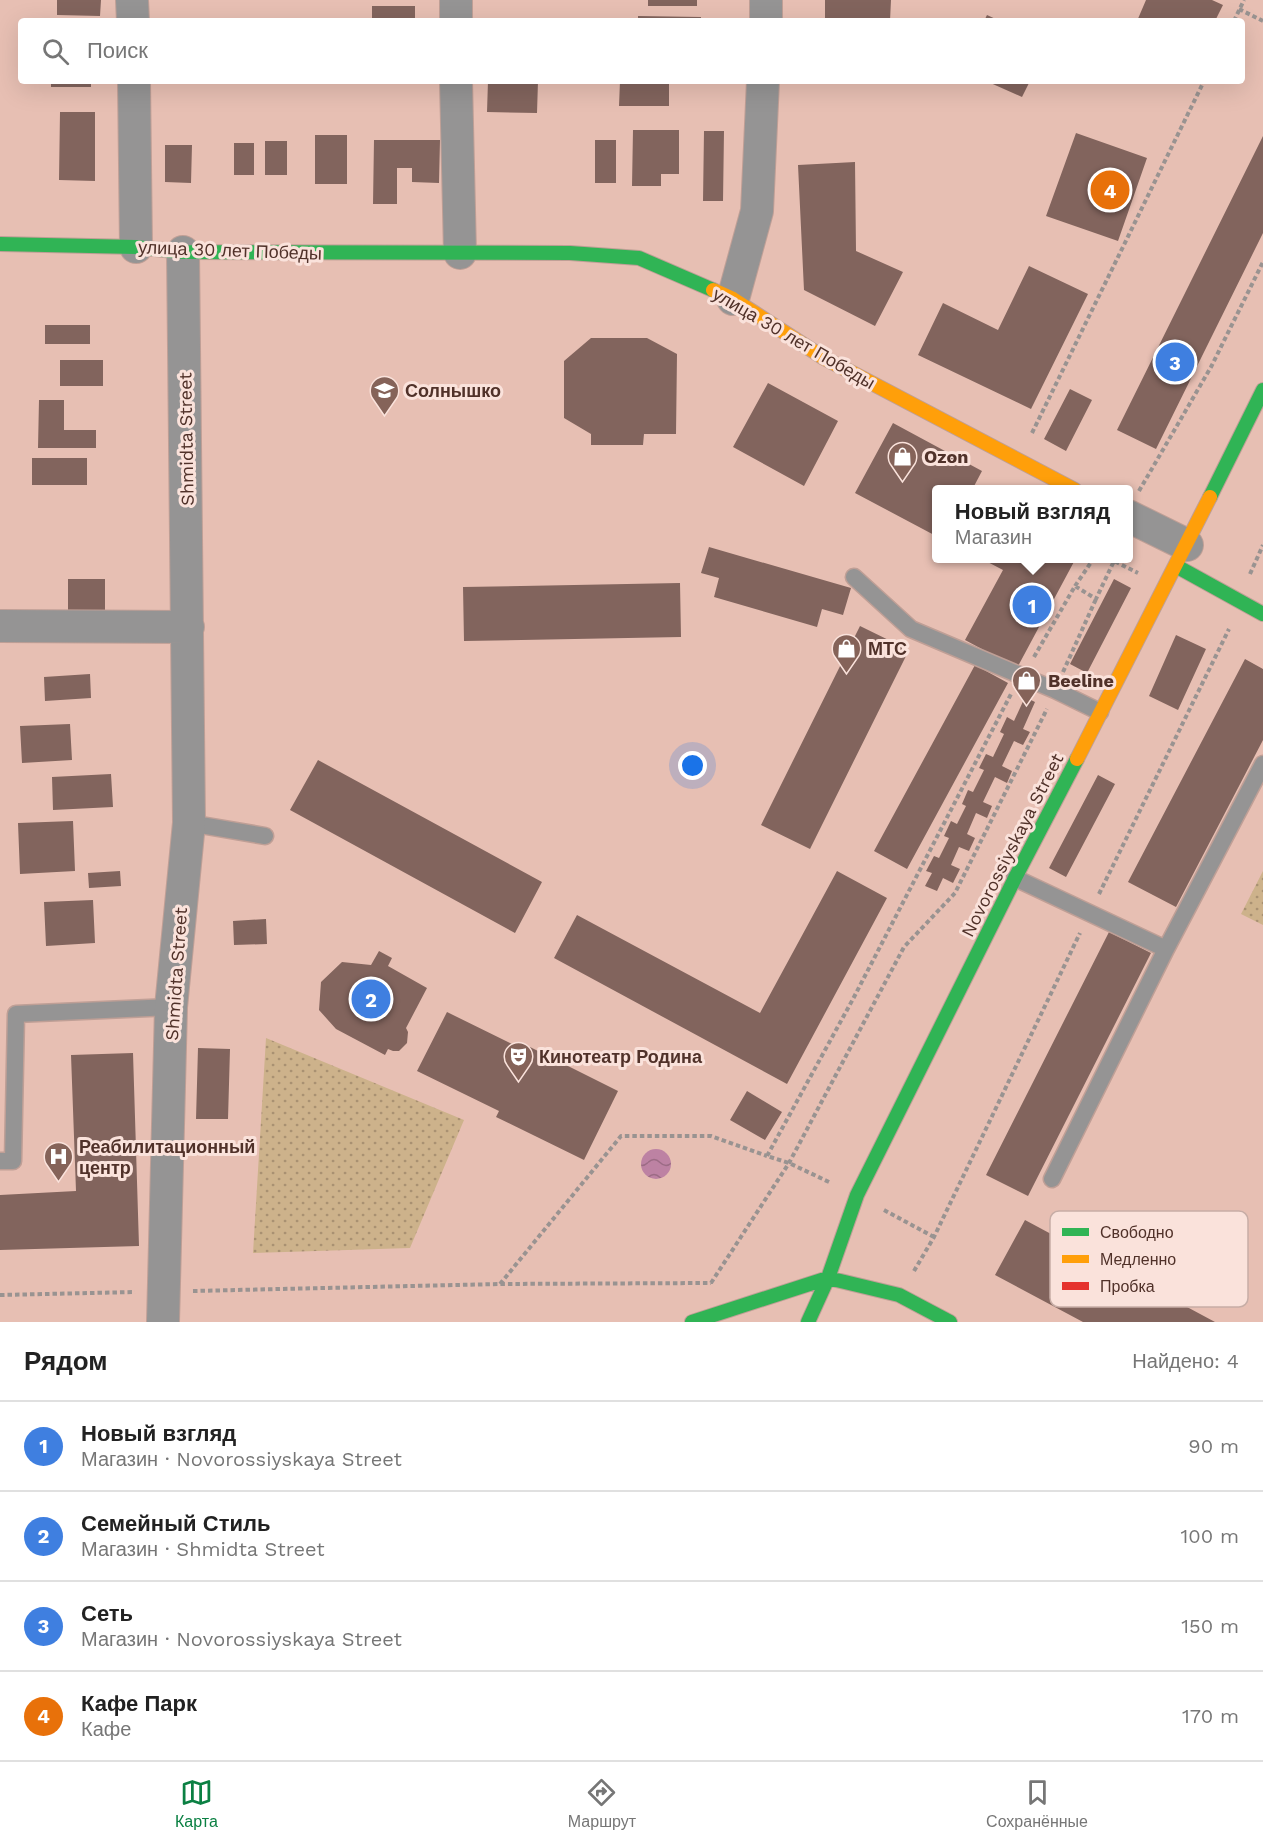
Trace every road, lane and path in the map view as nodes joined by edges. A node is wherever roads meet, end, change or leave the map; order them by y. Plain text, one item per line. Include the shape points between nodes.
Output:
1 (132, 0) edge
2 (456, 0) edge
3 (766, 0) edge
4 (1244, 0) edge
5 (1239, 9) junction
6 (133, 18) edge
7 (456, 18) edge
8 (765, 18) edge
9 (1235, 18) edge
10 (1263, 21) edge
11 (134, 84) edge
12 (456, 84) edge
13 (763, 84) edge
14 (1203, 84) edge
15 (0, 244) edge
16 (136, 247) junction
17 (183, 252) junction
18 (460, 253) junction
19 (1263, 262) edge
20 (733, 299) junction
21 (1263, 390) edge
22 (1019, 461) junction
23 (1067, 485) edge
24 (1133, 504) edge
25 (1181, 556) junction
26 (1091, 563) edge
27 (1113, 563) edge
28 (1117, 563) edge
29 (854, 577) dead end
30 (1166, 585) junction
31 (1075, 586) junction
32 (1096, 599) junction
33 (1263, 614) edge
34 (0, 626) edge
35 (188, 627) junction
36 (1022, 677) junction
37 (1055, 690) junction
38 (1100, 712) junction
39 (1263, 764) edge
40 (189, 823) junction
41 (265, 836) dead end
42 (1015, 878) junction
43 (1166, 949) junction
44 (171, 1007) junction
45 (767, 1156) junction
46 (0, 1161) edge
47 (789, 1163) junction
48 (1052, 1179) dead end
49 (857, 1195) junction
50 (933, 1237) dead end
51 (828, 1278) junction
52 (711, 1283) junction
53 (499, 1284) junction
54 (0, 1295) edge
55 (163, 1307) edge
56 (693, 1322) edge
57 (808, 1322) edge
58 (950, 1322) edge

1 - 6 street
2 - 7 street
3 - 8 street
4 - 5 path
5 - 9 path
5 - 10 path
11 - 16 street
12 - 18 street
13 - 20 street via 757,212
14 - 22 path
15 - 16 main road, улица 30 лет Победы
16 - 17 main road, улица 30 лет Победы
17 - 18 main road, улица 30 лет Победы
17 - 35 street, Shmidta Street
18 - 20 main road, улица 30 лет Победы via 570,253 639,258
19 - 24 path via 1211,367
20 - 22 main road, улица 30 лет Победы via 824,358
21 - 25 main road, Novorossiyskaya Street
22 - 23 main road, улица 30 лет Победы
24 - 25 street
25 - 30 main road, Novorossiyskaya Street
25 - 33 main road
26 - 31 path
27 - 32 path
28 - 30 path
29 - 36 lane via 911,629
30 - 38 main road, Novorossiyskaya Street
31 - 32 path
31 - 36 path
32 - 37 path
34 - 35 street
35 - 40 street, Shmidta Street
36 - 37 lane
36 - 45 path
37 - 38 lane
37 - 47 path via 955,892 904,947
38 - 42 main road, Novorossiyskaya Street
39 - 43 lane
40 - 41 lane
40 - 44 street, Shmidta Street
42 - 43 lane
42 - 49 main road, Novorossiyskaya Street
43 - 48 lane
44 - 46 lane via 16,1014 13,1161
44 - 55 street, Shmidta Street
45 - 47 path
45 - 53 path via 711,1136 621,1136
47 - 49 path
47 - 52 path
49 - 50 path
49 - 51 main road, Novorossiyskaya Street
51 - 56 main road
51 - 57 main road, Novorossiyskaya Street
51 - 58 main road via 899,1295
52 - 53 path
52 - 56 path
53 - 55 path
54 - 55 path

